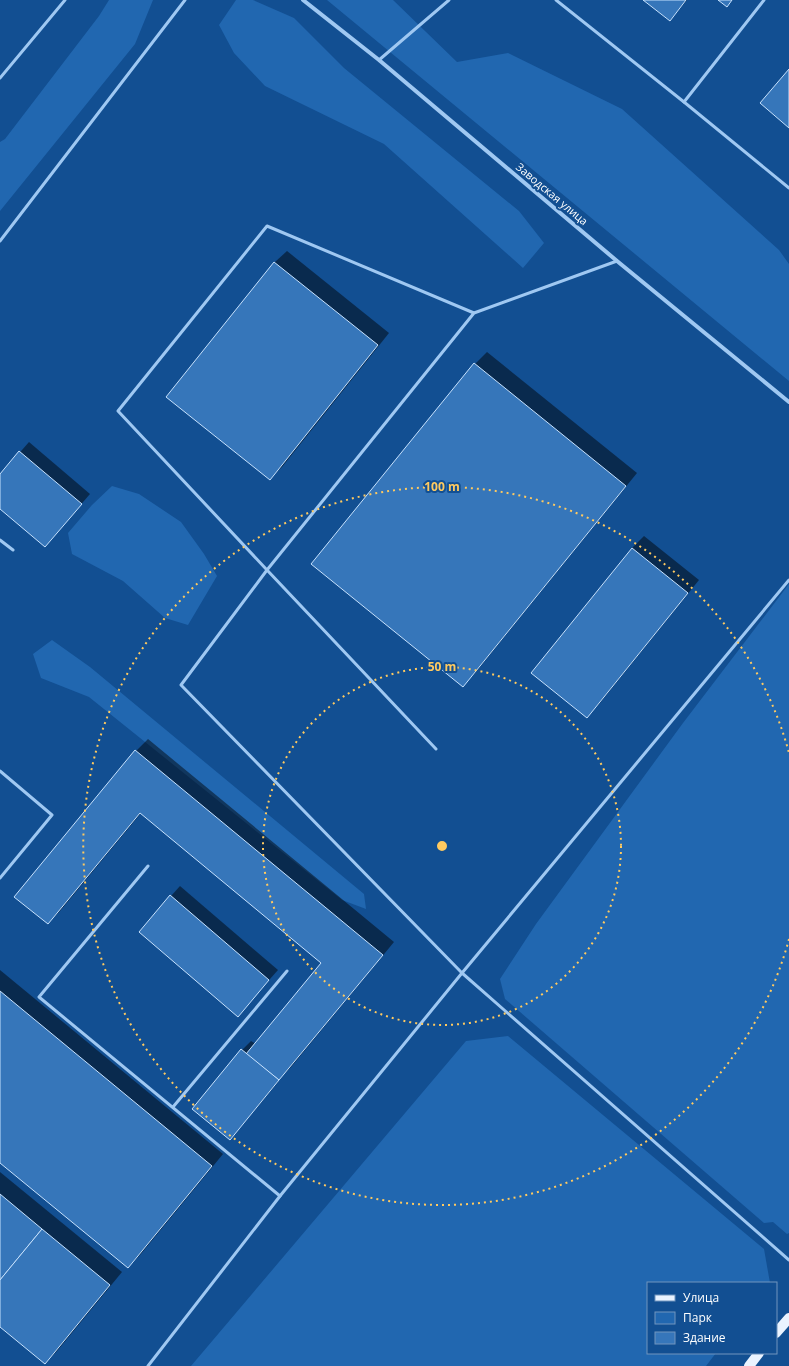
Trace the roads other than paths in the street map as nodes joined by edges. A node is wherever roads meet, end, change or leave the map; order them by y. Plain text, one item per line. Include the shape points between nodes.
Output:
1 (65, 0) edge
2 (185, 0) edge
3 (303, 0) edge
4 (449, 0) edge
5 (556, 0) edge
6 (764, 0) edge
7 (379, 60) junction
8 (0, 78) edge
9 (684, 102) junction
10 (789, 188) edge
11 (0, 242) edge
12 (617, 261) junction
13 (474, 313) junction
14 (789, 402) edge
15 (0, 540) edge
16 (13, 550) dead end
17 (267, 570) junction
18 (789, 580) edge
19 (436, 748) dead end
20 (0, 771) edge
21 (148, 866) dead end
22 (0, 878) edge
23 (287, 971) dead end
24 (462, 973) junction
25 (173, 1107) junction
26 (280, 1196) junction
27 (789, 1260) edge
28 (789, 1318) edge
29 (777, 1332) edge
30 (758, 1354) edge
31 (148, 1366) edge
32 (749, 1366) edge

1 - 8 lane
2 - 11 lane
3 - 7 street, Заводская улица
4 - 7 lane
5 - 9 lane
6 - 9 lane
7 - 12 street, Заводская улица
9 - 10 lane
12 - 13 lane
12 - 14 street, Заводская улица
13 - 17 lane
13 - 17 lane via 267,226 247,250 118,411
15 - 16 lane
17 - 19 lane
17 - 24 lane via 181,685
18 - 24 lane
20 - 22 lane via 52,815
21 - 25 lane via 39,997
23 - 25 lane
24 - 26 lane
24 - 27 lane
25 - 26 lane
26 - 31 lane
28 - 29 main road
30 - 32 main road

